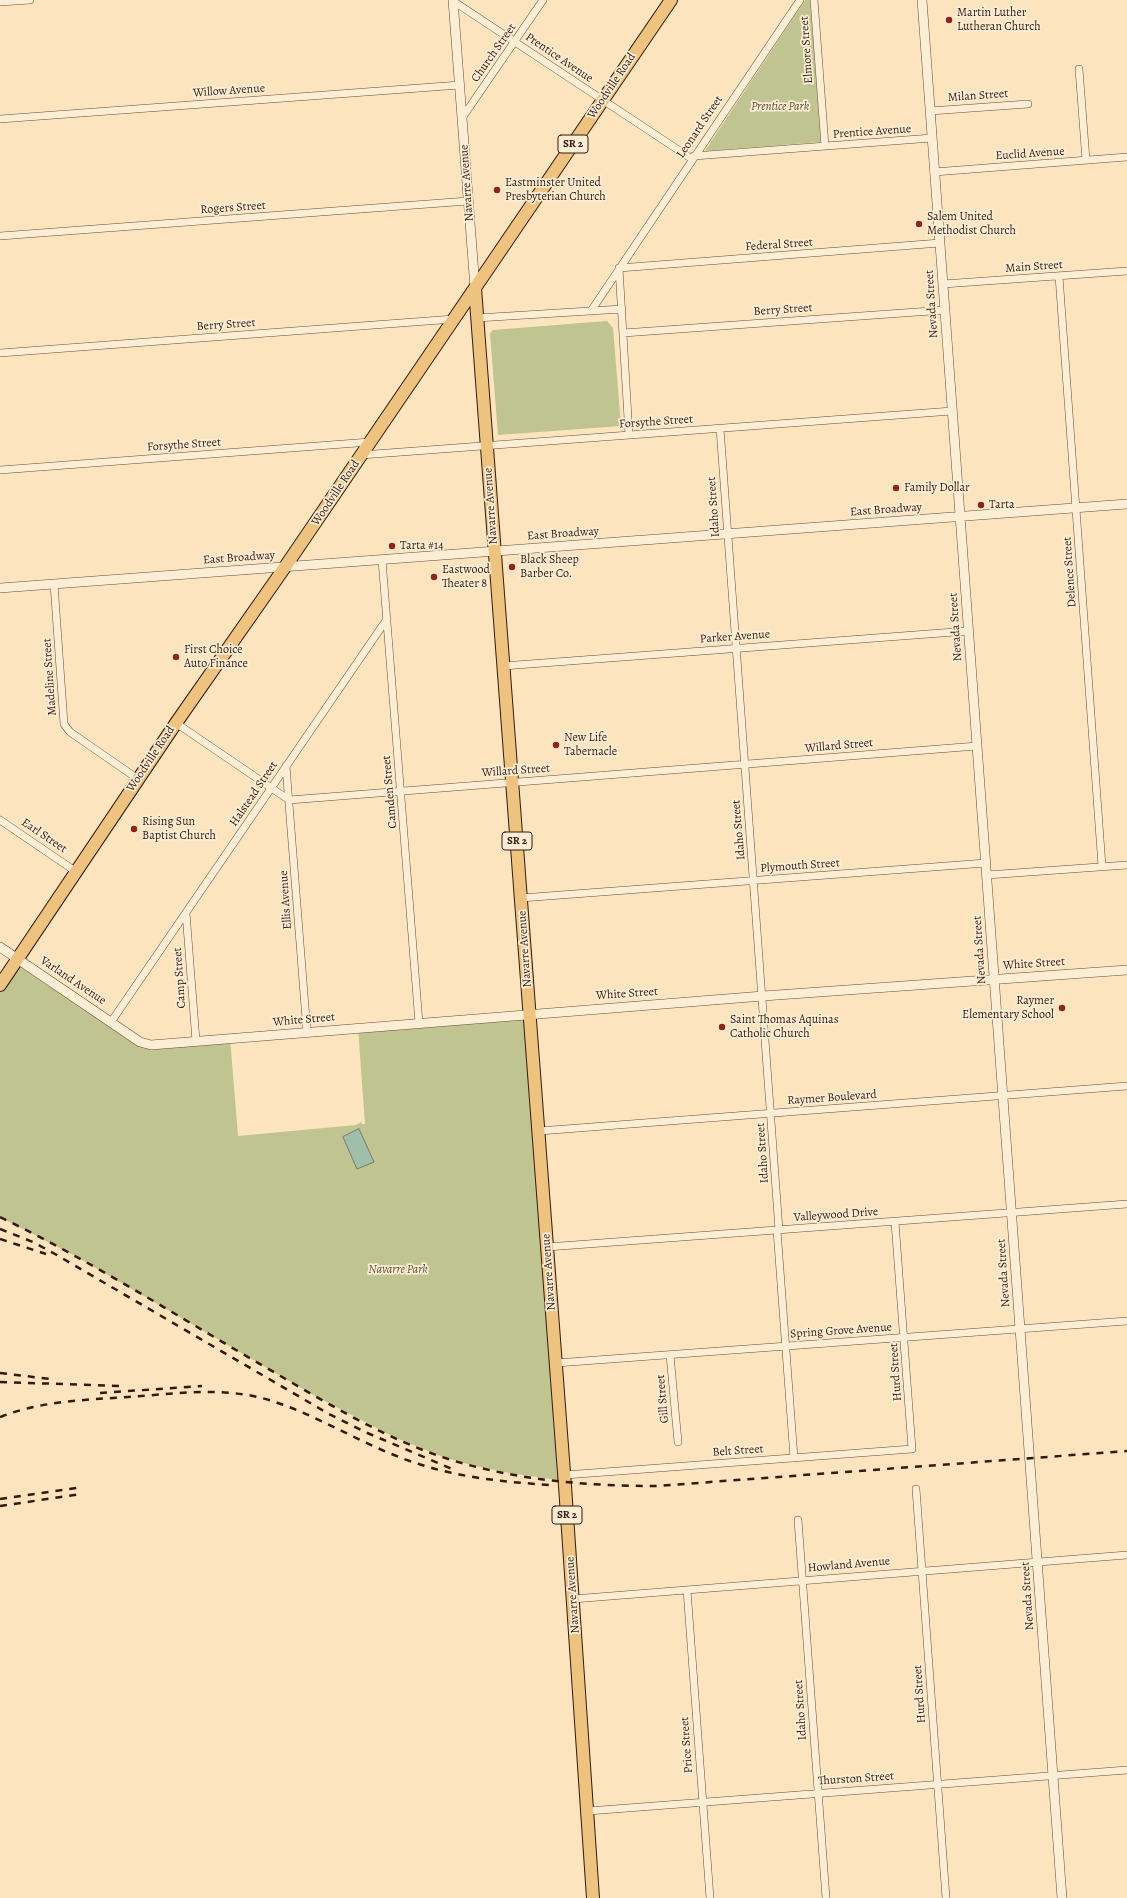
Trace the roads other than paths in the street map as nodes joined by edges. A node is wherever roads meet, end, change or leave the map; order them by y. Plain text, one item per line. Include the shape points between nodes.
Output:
1 (30, 0) edge
2 (453, 0) edge
3 (543, 0) edge
4 (671, 0) edge
5 (800, 0) edge
6 (814, 0) edge
7 (922, 0) edge
8 (0, 2) edge
9 (515, 41) junction
10 (1079, 69) dead end
11 (460, 85) junction
12 (602, 100) junction
13 (1028, 104) dead end
14 (930, 111) junction
15 (462, 118) junction
16 (0, 119) edge
17 (932, 138) junction
18 (825, 146) junction
19 (1127, 157) edge
20 (693, 158) junction
21 (1086, 160) junction
22 (934, 172) junction
23 (468, 201) junction
24 (0, 236) edge
25 (940, 244) junction
26 (619, 268) junction
27 (1127, 271) edge
28 (1059, 276) junction
29 (943, 284) junction
30 (475, 288) junction
31 (622, 309) junction
32 (945, 310) junction
33 (591, 311) junction
34 (477, 318) junction
35 (454, 319) junction
36 (623, 333) junction
37 (0, 354) edge
38 (952, 411) junction
39 (720, 428) junction
40 (629, 435) junction
41 (370, 442) junction
42 (487, 445) junction
43 (361, 455) junction
44 (0, 470) edge
45 (1127, 504) edge
46 (1076, 508) junction
47 (960, 516) junction
48 (727, 534) junction
49 (495, 551) junction
50 (382, 560) junction
51 (285, 567) junction
52 (54, 584) junction
53 (0, 588) edge
54 (387, 619) junction
55 (968, 631) junction
56 (736, 648) junction
57 (503, 666) junction
58 (176, 723) junction
59 (977, 746) junction
60 (744, 764) junction
61 (286, 766) junction
62 (138, 778) junction
63 (512, 782) junction
64 (271, 788) junction
65 (401, 791) junction
66 (289, 800) junction
67 (0, 820) edge
68 (986, 863) junction
69 (1127, 864) edge
70 (1102, 866) junction
71 (75, 871) junction
72 (986, 875) junction
73 (754, 880) junction
74 (521, 898) junction
75 (186, 913) junction
76 (0, 947) edge
77 (17, 959) junction
78 (1127, 970) edge
79 (994, 979) junction
80 (0, 985) edge
81 (763, 996) junction
82 (530, 1014) junction
83 (111, 1022) junction
84 (419, 1023) junction
85 (307, 1032) junction
86 (132, 1036) joint
87 (196, 1041) junction
88 (1127, 1086) edge
89 (1003, 1095) junction
90 (771, 1113) junction
91 (539, 1131) junction
92 (1127, 1204) edge
93 (1012, 1212) junction
94 (895, 1222) junction
95 (778, 1230) junction
96 (547, 1247) junction
97 (1127, 1321) edge
98 (1020, 1328) junction
99 (904, 1337) junction
100 (786, 1346) junction
101 (670, 1354) junction
102 (556, 1363) junction
103 (678, 1442) dead end
104 (912, 1449) joint
105 (794, 1458) junction
106 (564, 1475) junction
107 (916, 1489) dead end
108 (798, 1520) dead end
109 (1127, 1554) edge
110 (1037, 1561) junction
111 (922, 1570) junction
112 (802, 1580) junction
113 (687, 1590) junction
114 (573, 1599) junction
115 (1127, 1770) edge
116 (1053, 1775) junction
117 (938, 1784) junction
118 (818, 1793) junction
119 (703, 1802) junction
120 (588, 1810) junction
121 (594, 1898) edge
122 (710, 1898) edge
123 (826, 1898) edge
124 (946, 1898) edge
125 (1062, 1898) edge

1 - 8 street
2 - 9 street, Prentice Avenue
2 - 11 street, Navarre Avenue
3 - 9 street, Church Street
4 - 12 main road, Woodville Road / SR 2
5 - 20 street, Leonard Street
6 - 18 street, Elmore Street
7 - 14 street, Nevada Street
9 - 12 street, Prentice Avenue
9 - 15 street, Church Street
10 - 21 street
11 - 15 street, Navarre Avenue
11 - 16 street, Willow Avenue
12 - 20 street, Prentice Avenue
12 - 30 main road, Woodville Road / SR 2
13 - 14 street, Milan Street
14 - 17 street, Nevada Street
15 - 23 street, Navarre Avenue
17 - 18 street, Prentice Avenue
17 - 22 street, Nevada Street
18 - 20 street, Prentice Avenue
19 - 21 street, Euclid Avenue
20 - 26 street, Leonard Street
21 - 22 street, Euclid Avenue
22 - 25 street, Nevada Street
23 - 24 street, Rogers Street
23 - 30 street, Navarre Avenue
25 - 26 street, Federal Street
25 - 29 street, Nevada Street
26 - 31 street
26 - 33 street, Leonard Street
27 - 28 street, Main Street
28 - 29 street, Main Street
28 - 46 street, Delence Street
29 - 32 street, Nevada Street
30 - 34 main road, Navarre Avenue / SR 2
30 - 35 main road, Woodville Road
31 - 33 street
31 - 36 street
32 - 36 street, Berry Street
32 - 38 street, Nevada Street
33 - 34 street
34 - 42 main road, Navarre Avenue / SR 2
35 - 37 street, Berry Street
35 - 41 main road, Woodville Road
36 - 40 street
38 - 39 street, Forsythe Street
38 - 47 street, Nevada Street
39 - 40 street, Forsythe Street
39 - 48 street, Idaho Street
40 - 42 street, Forsythe Street
41 - 43 main road, Woodville Road
41 - 44 street, Forsythe Street
42 - 43 street, Forsythe Street
42 - 49 main road, Navarre Avenue / SR 2
43 - 51 main road, Woodville Road
45 - 46 street, East Broadway
46 - 47 street, East Broadway
46 - 70 street, Delence Street
47 - 48 street, East Broadway
47 - 55 street, Nevada Street
48 - 49 street, East Broadway
48 - 56 street, Idaho Street
49 - 50 street, East Broadway
49 - 57 main road, Navarre Avenue / SR 2
50 - 51 street, East Broadway
50 - 54 street, Camden Street
51 - 52 street, East Broadway
51 - 58 main road, Woodville Road
52 - 53 street, East Broadway
52 - 62 street, Madeline Street via 64,724 70,732
54 - 61 street, Halstead Street
54 - 65 street, Camden Street
55 - 56 street, Parker Avenue
55 - 59 street, Nevada Street
56 - 57 street, Parker Avenue
56 - 60 street, Idaho Street
57 - 63 main road, Navarre Avenue / SR 2
58 - 62 main road, Woodville Road
58 - 64 street
59 - 60 street, Willard Street
59 - 68 street, Nevada Street
60 - 63 street, Willard Street
60 - 73 street, Idaho Street
61 - 64 street, Halstead Street
61 - 66 street, Ellis Avenue
62 - 71 main road, Woodville Road
63 - 65 street, Willard Street
63 - 74 main road, Navarre Avenue / SR 2
64 - 66 street
64 - 75 street, Halstead Street
65 - 66 street, Willard Street
65 - 84 street, Camden Street
66 - 85 street, Ellis Avenue
67 - 71 street, Earl Street
68 - 72 street, Nevada Street
68 - 73 street, Plymouth Street
69 - 70 street
70 - 72 street
71 - 77 main road, Woodville Road
72 - 79 street, Nevada Street
73 - 74 street, Plymouth Street
73 - 81 street, Idaho Street
74 - 82 main road, Navarre Avenue / SR 2
75 - 83 street, Halstead Street
75 - 87 street, Camp Street
76 - 77 street, Varland Avenue
77 - 80 main road, Woodville Road
77 - 83 street, Varland Avenue
78 - 79 street, White Street
79 - 81 street, White Street
79 - 89 street, Nevada Street
81 - 82 street, White Street
81 - 90 street, Idaho Street
82 - 84 street, White Street
82 - 91 main road, Navarre Avenue / SR 2
83 - 86 street, Varland Avenue
84 - 85 street, White Street
85 - 87 street, White Street
86 - 87 street, White Street via 147,1044
88 - 89 street, Raymer Boulevard
89 - 90 street, Raymer Boulevard
89 - 93 street, Nevada Street
90 - 91 street, Raymer Boulevard
90 - 95 street, Idaho Street
91 - 96 main road, Navarre Avenue / SR 2
92 - 93 street, Valleywood Drive
93 - 94 street, Valleywood Drive
93 - 98 street, Nevada Street
94 - 95 street, Valleywood Drive
94 - 99 street, Hurd Street
95 - 96 street, Valleywood Drive
95 - 100 street, Idaho Street
96 - 102 main road, Navarre Avenue / SR 2
97 - 98 street, Spring Grove Avenue
98 - 99 street, Spring Grove Avenue
98 - 110 street, Nevada Street
99 - 100 street, Spring Grove Avenue
99 - 104 street, Hurd Street
100 - 101 street, Spring Grove Avenue
100 - 105 street, Idaho Street
101 - 102 street, Spring Grove Avenue
101 - 103 street, Gill Street
102 - 106 main road, Navarre Avenue / SR 2
104 - 105 street, Belt Street
105 - 106 street, Belt Street
106 - 114 main road, Navarre Avenue / SR 2
107 - 111 street, Hurd Street
108 - 112 street, Idaho Street
109 - 110 street, Howland Avenue
110 - 111 street, Howland Avenue
110 - 116 street, Nevada Street
111 - 112 street, Howland Avenue
111 - 117 street, Hurd Street
112 - 113 street, Howland Avenue
112 - 118 street, Idaho Street
113 - 114 street, Howland Avenue
113 - 119 street, Price Street
114 - 120 main road, Navarre Avenue / SR 2
115 - 116 street, Thurston Street
116 - 117 street, Thurston Street
116 - 125 street, Nevada Street
117 - 118 street, Thurston Street
117 - 124 street, Hurd Street
118 - 119 street, Thurston Street
118 - 123 street, Idaho Street
119 - 120 street, Thurston Street
119 - 122 street, Price Street
120 - 121 main road, Navarre Avenue / SR 2

